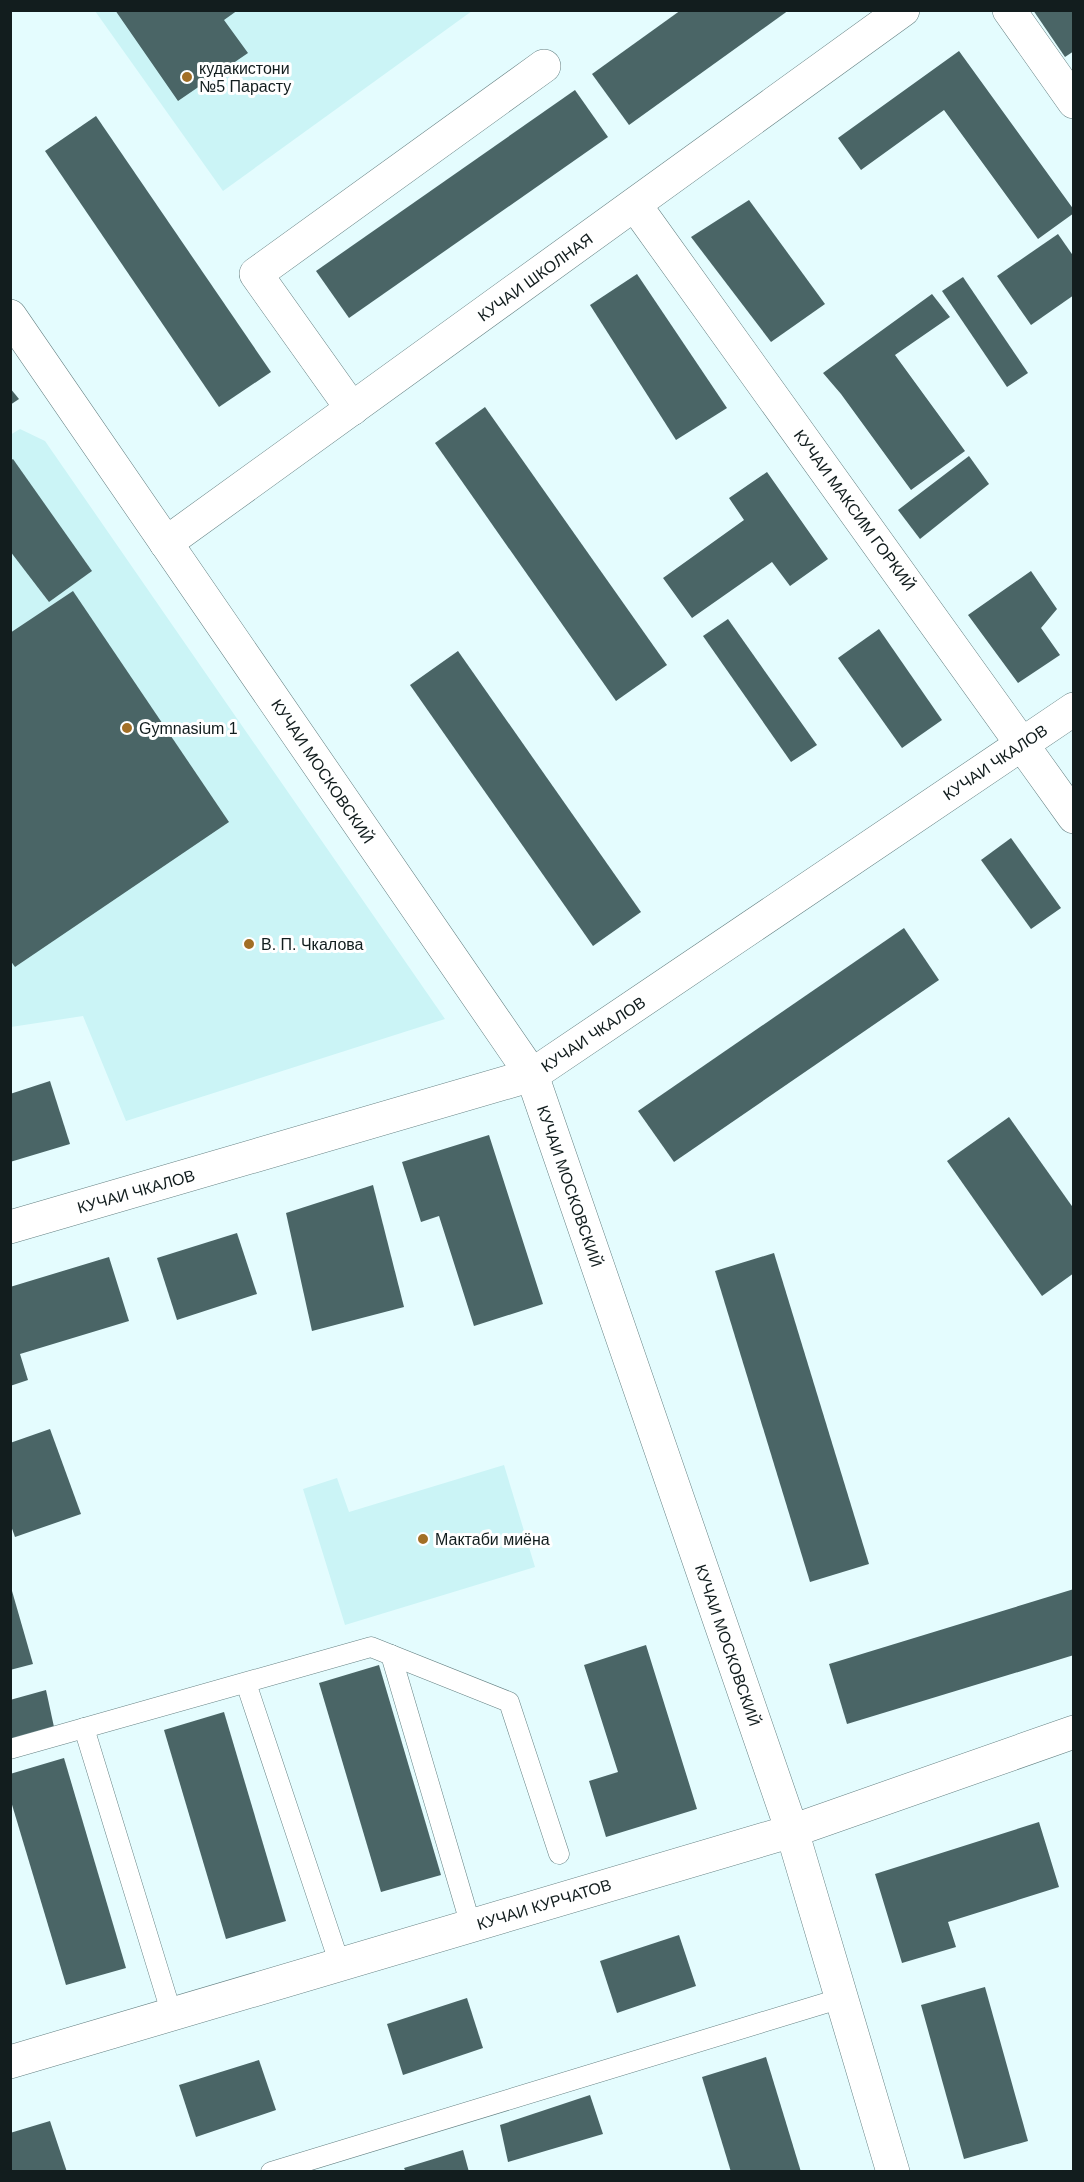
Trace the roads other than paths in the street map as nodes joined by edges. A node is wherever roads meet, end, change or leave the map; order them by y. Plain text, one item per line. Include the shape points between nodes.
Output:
1 (903, 10) edge
2 (1009, 10) edge
3 (544, 66) dead end
4 (1074, 102) edge
5 (635, 205) junction
6 (10, 316) edge
7 (352, 409) junction
8 (166, 543) junction
9 (1074, 709) edge
10 (1023, 744) junction
11 (1074, 817) edge
12 (532, 1075) junction
13 (10, 1227) edge
14 (391, 1655) junction
15 (246, 1683) junction
16 (84, 1728) junction
17 (1074, 1732) edge
18 (10, 1749) edge
19 (792, 1831) junction
20 (559, 1854) dead end
21 (471, 1926) junction
22 (340, 1965) junction
23 (842, 1998) junction
24 (172, 2014) junction
25 (11, 2061) edge
26 (271, 2172) edge
27 (893, 2172) edge

1 - 5 street, КУЧАИ ШКОЛНАЯ
2 - 4 street
3 - 7 street via 256,274
5 - 7 street, КУЧАИ ШКОЛНАЯ
5 - 10 street, КУЧАИ МАКСИМ ГОРКИЙ
6 - 8 street, КУЧАИ МОСКОВСКИЙ
7 - 8 street, КУЧАИ ШКОЛНАЯ
8 - 12 street, КУЧАИ МОСКОВСКИЙ
9 - 10 street, КУЧАИ ЧКАЛОВ
10 - 11 street, КУЧАИ МАКСИМ ГОРКИЙ
10 - 12 street, КУЧАИ ЧКАЛОВ
12 - 13 street, КУЧАИ ЧКАЛОВ
12 - 19 street, КУЧАИ МОСКОВСКИЙ
14 - 15 lane via 371,1647
14 - 20 lane via 509,1702
14 - 21 lane
15 - 16 lane
15 - 22 lane
16 - 18 lane
16 - 24 lane
17 - 19 street, КУЧАИ КУРЧАТОВ
19 - 21 street, КУЧАИ КУРЧАТОВ
19 - 23 street, КУЧАИ МОСКОВСКИЙ
21 - 22 street, КУЧАИ КУРЧАТОВ
22 - 24 street, КУЧАИ КУРЧАТОВ
23 - 26 lane
23 - 27 street, КУЧАИ МОСКОВСКИЙ
24 - 25 street, КУЧАИ КУРЧАТОВ

